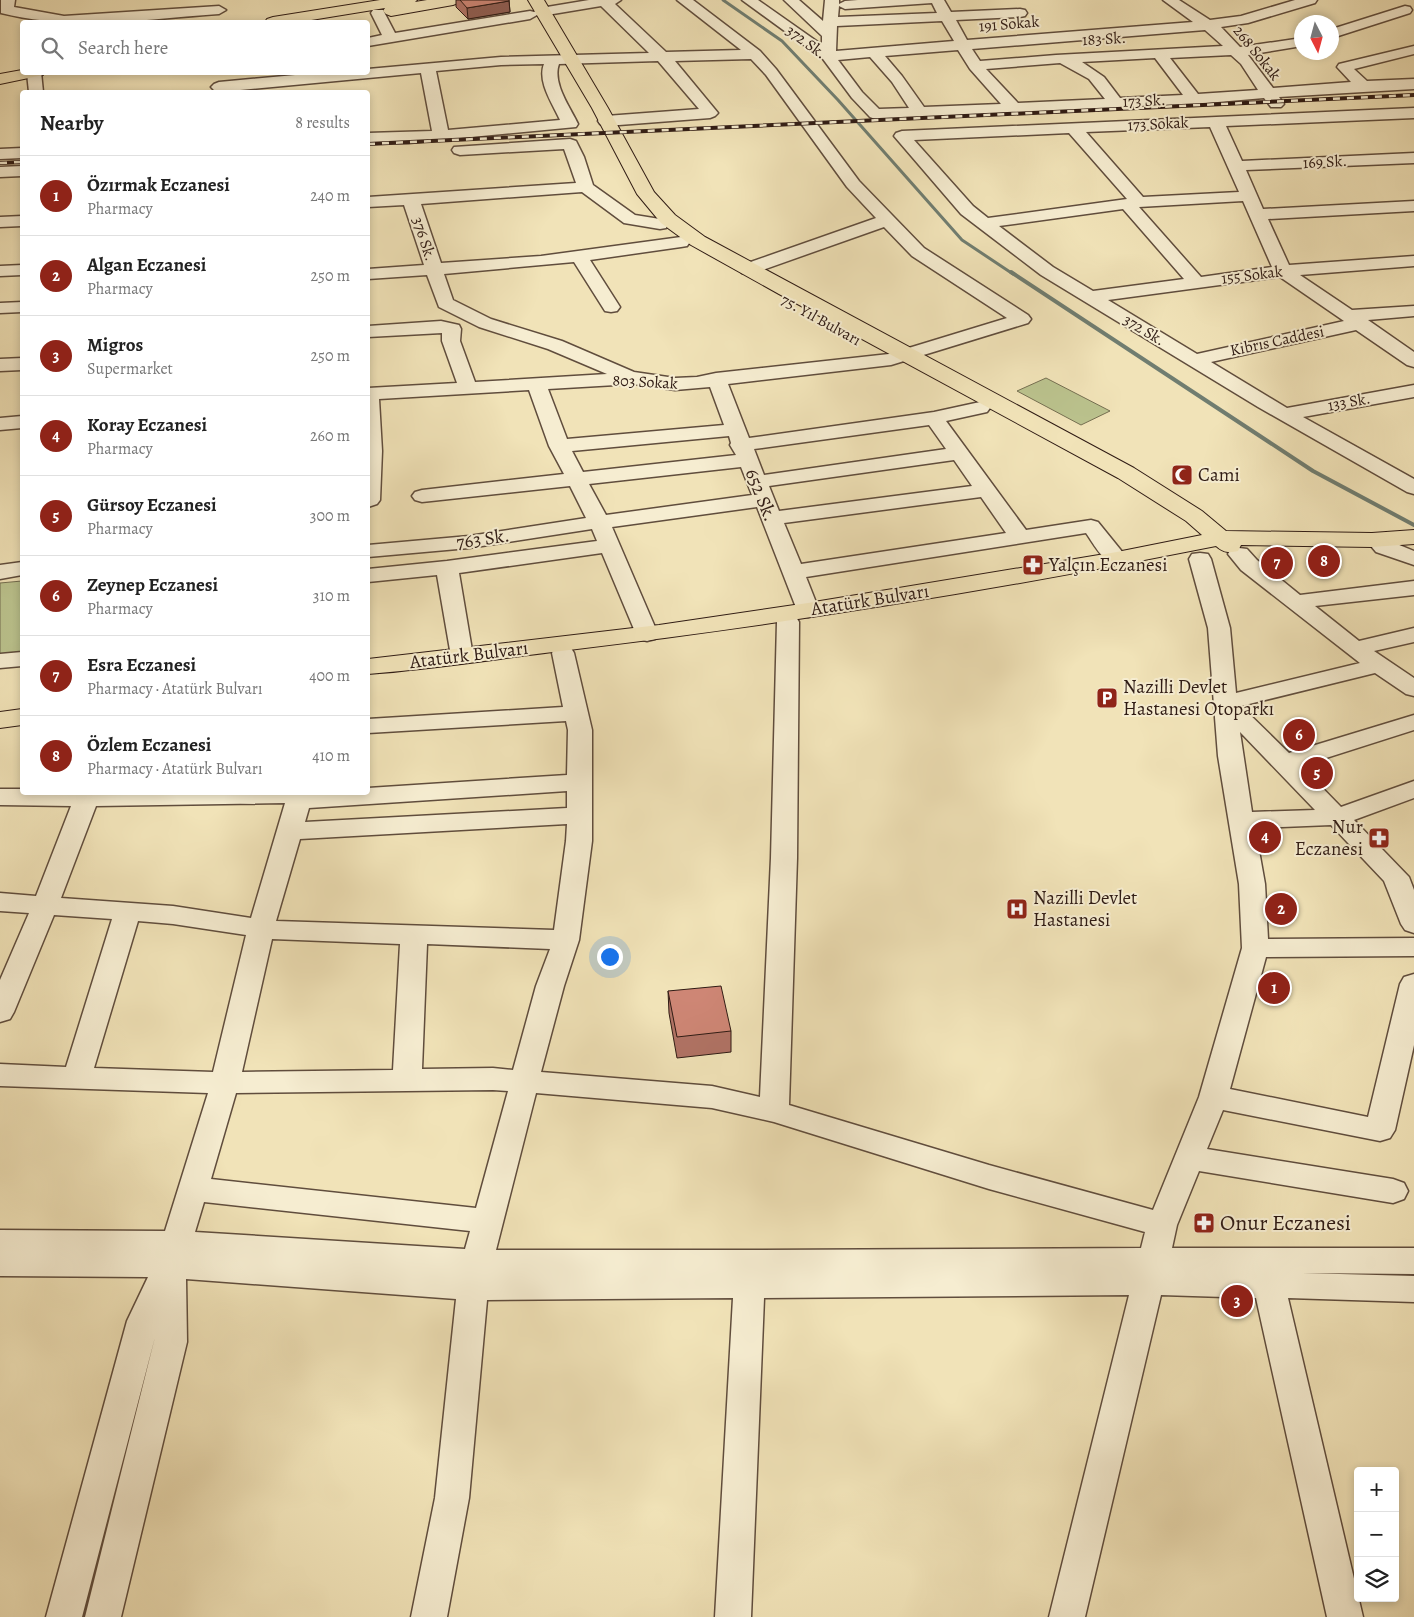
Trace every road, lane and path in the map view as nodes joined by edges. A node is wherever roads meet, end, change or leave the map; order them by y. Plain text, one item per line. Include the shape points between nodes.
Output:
1 (409, 0) edge
2 (453, 0) edge
3 (684, 0) edge
4 (749, 0) edge
5 (791, 0) edge
6 (927, 0) edge
7 (937, 0) edge
8 (1004, 0) edge
9 (1170, 0) edge
10 (1310, 0) edge
11 (138, 1) edge
12 (609, 1) edge
13 (831, 3) edge
14 (1385, 3) dead end
15 (63, 5) dead end
16 (215, 5) edge
17 (5, 6) edge
18 (532, 7) edge
19 (1410, 11) edge
20 (1020, 13) junction
21 (1189, 13) junction
22 (378, 14) junction
23 (138, 16) junction
24 (946, 17) junction
25 (226, 20) edge
26 (285, 20) edge
27 (340, 20) edge
28 (1208, 25) junction
29 (830, 28) junction
30 (1339, 32) edge
31 (1034, 34) junction
32 (405, 35) junction
33 (390, 37) junction
34 (1059, 37) junction
35 (370, 42) edge
36 (1294, 43) edge
37 (962, 45) junction
38 (1414, 50) edge
39 (1236, 51) junction
40 (874, 52) junction
41 (755, 54) junction
42 (1159, 54) junction
43 (828, 56) junction
44 (662, 57) junction
45 (1081, 58) junction
46 (560, 59) junction
47 (1057, 59) junction
48 (20, 64) edge
49 (975, 66) junction
50 (0, 68) edge
51 (423, 68) junction
52 (370, 74) edge
53 (24, 75) edge
54 (36, 75) edge
55 (363, 75) edge
56 (0, 79) edge
57 (312, 81) edge
58 (219, 84) edge
59 (1414, 84) edge
60 (1363, 86) junction
61 (275, 87) edge
62 (36, 90) edge
63 (1268, 93) junction
64 (1194, 99) junction
65 (1115, 103) junction
66 (1013, 107) junction
67 (920, 112) junction
68 (1413, 113) edge
69 (875, 114) joint
70 (1285, 118) junction
71 (606, 121) junction
72 (1216, 122) junction
73 (1073, 128) junction
74 (441, 135) junction
75 (902, 136) joint
76 (370, 138) edge
77 (445, 151) dead end
78 (425, 152) dead end
79 (20, 153) edge
80 (0, 154) edge
81 (396, 154) dead end
82 (1414, 158) edge
83 (1236, 166) junction
84 (20, 171) edge
85 (0, 172) edge
86 (585, 187) junction
87 (1250, 196) junction
88 (411, 200) junction
89 (370, 202) edge
90 (1133, 203) junction
91 (1414, 206) edge
92 (1258, 214) junction
93 (887, 220) junction
94 (20, 221) edge
95 (0, 222) edge
96 (985, 223) junction
97 (660, 224) junction
98 (681, 242) junction
99 (579, 256) junction
100 (1414, 261) edge
101 (434, 269) junction
102 (748, 269) junction
103 (20, 270) edge
104 (0, 271) edge
105 (1283, 271) junction
106 (370, 274) edge
107 (1197, 283) junction
108 (1091, 297) junction
109 (20, 306) edge
110 (611, 307) dead end
111 (0, 308) edge
112 (1414, 311) edge
113 (1356, 320) junction
114 (370, 331) edge
115 (898, 357) junction
116 (1194, 360) junction
117 (1414, 361) edge
118 (20, 364) edge
119 (0, 365) edge
120 (633, 378) junction
121 (716, 379) junction
122 (536, 383) junction
123 (468, 388) junction
124 (1414, 391) edge
125 (370, 394) edge
126 (980, 408) junction
127 (20, 414) edge
128 (1284, 414) junction
129 (0, 415) edge
130 (934, 418) junction
131 (20, 422) edge
132 (0, 424) edge
133 (741, 445) junction
134 (559, 446) junction
135 (370, 452) edge
136 (960, 453) junction
137 (1414, 468) edge
138 (1386, 472) junction
139 (576, 479) junction
140 (1414, 488) edge
141 (986, 490) junction
142 (422, 496) dead end
143 (370, 500) edge
144 (763, 500) junction
145 (599, 522) junction
146 (1020, 537) junction
147 (1414, 537) edge
148 (1377, 540) junction
149 (609, 546) junction
150 (1231, 546) junction
151 (370, 551) edge
152 (1197, 551) junction
153 (1117, 559) junction
154 (1414, 559) edge
155 (447, 568) junction
156 (20, 569) edge
157 (0, 572) edge
158 (793, 572) junction
159 (370, 576) edge
160 (1414, 588) edge
161 (1296, 602) junction
162 (798, 616) junction
163 (646, 634) junction
164 (1414, 635) edge
165 (1355, 649) junction
166 (563, 653) junction
167 (462, 656) junction
168 (20, 658) edge
169 (0, 661) edge
170 (1378, 664) junction
171 (370, 667) edge
172 (370, 677) edge
173 (1414, 689) edge
174 (1225, 703) junction
175 (20, 707) edge
176 (0, 710) edge
177 (576, 713) junction
178 (20, 717) edge
179 (0, 720) edge
180 (1414, 722) edge
181 (370, 726) edge
182 (1284, 763) junction
183 (580, 782) junction
184 (1414, 789) edge
185 (370, 792) edge
186 (320, 795) edge
187 (300, 796) edge
188 (0, 797) edge
189 (87, 798) junction
190 (579, 815) junction
191 (1337, 817) junction
192 (1241, 820) junction
193 (290, 831) junction
194 (1405, 873) edge
195 (0, 902) edge
196 (45, 906) junction
197 (128, 912) junction
198 (1414, 924) edge
199 (262, 928) junction
200 (414, 935) junction
201 (566, 940) junction
202 (1414, 947) edge
203 (1255, 948) junction
204 (1414, 984) edge
205 (0, 1012) edge
206 (0, 1075) edge
207 (77, 1078) junction
208 (406, 1080) junction
209 (525, 1080) junction
210 (225, 1083) junction
211 (1212, 1097) junction
212 (774, 1112) junction
213 (1189, 1158) junction
214 (193, 1189) junction
215 (1393, 1191) dead end
216 (488, 1221) junction
217 (1162, 1225) junction
218 (0, 1242) edge
219 (173, 1254) junction
220 (1414, 1261) edge
221 (0, 1263) edge
222 (1151, 1272) junction
223 (750, 1273) junction
224 (475, 1274) junction
225 (1269, 1285) junction
226 (1414, 1289) edge
227 (64, 1617) edge
228 (103, 1617) edge
229 (429, 1617) edge
230 (733, 1617) edge
231 (1067, 1617) edge
232 (1345, 1617) edge

1 - 26 main road
2 - 22 main road
3 - 41 street
4 - 43 street, 372 Sk.
5 - 29 street
6 - 13 street
7 - 24 street
8 - 20 street
9 - 21 street, 268 Sokak
10 - 28 street, 191 Sokak via 1243,20
11 - 23 street
12 - 18 street
12 - 44 street
13 - 29 street
14 - 19 street
15 - 17 street
16 - 23 street
16 - 25 street
17 - 23 street via 6,10 20,14 64,20
18 - 32 street
18 - 46 main road, 75. Yıl Bulvarı
19 - 30 street
20 - 24 street
20 - 31 street
21 - 28 street, 268 Sokak
21 - 31 street
22 - 27 main road
22 - 33 street
24 - 29 street
24 - 37 street
28 - 34 street, 191 Sokak
28 - 39 street, 268 Sokak
29 - 43 street
31 - 34 street, 191 Sokak
31 - 37 street, 191 Sokak
31 - 47 street
32 - 33 street
32 - 51 street
33 - 35 street
34 - 45 street
36 - 39 street, 183 Sk.
37 - 40 street, 191 Sokak
37 - 49 street
38 - 60 street via 1344,67
39 - 42 street, 183 Sk.
39 - 63 street, 268 Sokak
40 - 43 street, 191 Sokak
40 - 67 street via 898,79
41 - 44 street
41 - 93 street via 853,184
42 - 45 street, 183 Sk.
42 - 64 street
43 - 69 street, 372 Sk.
44 - 46 street
44 - 71 street via 710,113
45 - 47 street, 183 Sk.
46 - 51 street
46 - 71 main road, 75. Yıl Bulvarı
46 - 74 street via 549,71 552,86 570,124
46 - 97 main road, 75. Yıl Bulvarı via 616,174 631,196
47 - 49 street, 183 Sk.
47 - 65 street via 1083,67 1102,81
48 - 50 main road
49 - 66 street
51 - 52 street
51 - 74 street
53 - 56 main road
54 - 62 street
55 - 57 street
57 - 61 street
58 - 61 street
59 - 60 street, 173 Sk.
60 - 63 street, 173 Sk.
63 - 64 street, 173 Sk.
63 - 70 street, 268 Sokak
64 - 65 street, 173 Sk.
65 - 66 street, 173 Sk.
66 - 67 street, 173 Sk.
67 - 69 street, 173 Sk.
68 - 70 street, 173 Sokak
70 - 72 street, 173 Sokak
71 - 102 main road, 75. Yıl Bulvarı via 646,194 668,219 698,241
72 - 73 street, 173 Sokak
72 - 83 street
73 - 75 street, 173 Sokak
73 - 90 street
74 - 76 street
75 - 96 street, 372 Sk. via 967,210
77 - 86 street via 570,144
78 - 81 street
79 - 80 street
82 - 83 street, 169 Sk.
83 - 87 street
84 - 85 street
86 - 88 street, 376 Sk.
86 - 97 street via 630,219
87 - 90 street
87 - 92 street
88 - 89 street
88 - 101 street, 376 Sk.
90 - 96 street
90 - 107 street
91 - 92 street
92 - 105 street
93 - 102 street
93 - 115 street, 803 Sokak via 918,252 1022,319
94 - 95 street
96 - 108 street, 372 Sk. via 1047,271
97 - 98 main road, 75. Yıl Bulvarı
98 - 99 street
98 - 115 main road, 75. Yıl Bulvarı
99 - 101 street
99 - 110 street
100 - 105 street, 155 Sokak
101 - 106 street
101 - 120 street, 376 Sk. via 445,303 485,323 555,345
102 - 115 main road, 75. Yıl Bulvarı
103 - 104 street
105 - 107 street, 155 Sokak
105 - 113 street
107 - 108 street, 155 Sokak
108 - 116 street, 372 Sk.
109 - 111 street
112 - 113 street, Kıbrıs Caddesi
113 - 116 street, Kıbrıs Caddesi
113 - 117 street
114 - 123 street via 452,329 451,341
115 - 121 street, 803 Sokak
115 - 126 main road, 75. Yıl Bulvarı
115 - 150 main road, 75. Yıl Bulvarı via 1126,473 1194,516
116 - 128 street, 372 Sk.
118 - 119 street
120 - 121 street, 803 Sokak via 675,384
120 - 122 street, 803 Sokak
121 - 133 street, 652 Sk.
122 - 123 street, 803 Sokak
122 - 134 street
123 - 125 street, 803 Sokak
124 - 128 street, 133 Sk.
126 - 130 street
126 - 152 main road, 75. Yıl Bulvarı via 1134,495 1185,529
127 - 129 street
128 - 138 street, 372 Sk.
130 - 133 street
130 - 136 street
131 - 132 street
133 - 134 street
133 - 139 street
133 - 144 street, 652 Sk.
134 - 139 street
135 - 143 street
136 - 141 street
136 - 144 street
137 - 138 street
138 - 140 street, 372 Sk.
139 - 142 street
139 - 145 street
141 - 144 street
141 - 146 street
144 - 145 street, 763 Sk.
144 - 158 street, 652 Sk.
145 - 149 street
145 - 151 street, 763 Sk. via 469,542
146 - 153 street via 1091,526
146 - 158 street
147 - 148 main road, Atatürk Bulvarı
148 - 150 main road, Atatürk Bulvarı
148 - 154 street via 1384,547
149 - 155 street
149 - 163 street
150 - 152 main road, Atatürk Bulvarı
150 - 161 street via 1249,565
152 - 153 main road, Atatürk Bulvarı
152 - 162 main road, Atatürk Bulvarı
152 - 174 street via 1219,628
153 - 162 main road, Atatürk Bulvarı
155 - 159 street
155 - 167 street
156 - 157 street
158 - 162 street, 652 Sk.
160 - 161 street
161 - 165 street
162 - 163 main road, Atatürk Bulvarı
162 - 166 main road, Atatürk Bulvarı via 662,641
162 - 212 street
163 - 167 main road, Atatürk Bulvarı
164 - 165 street
165 - 170 street
166 - 172 main road, Atatürk Bulvarı
166 - 177 street
167 - 171 main road, Atatürk Bulvarı
168 - 169 street
170 - 173 street
170 - 174 street
174 - 182 street
174 - 192 street
175 - 176 main road
177 - 181 street
177 - 183 street via 580,730
178 - 179 main road
180 - 182 street
182 - 191 street
183 - 185 street
183 - 190 street
184 - 191 street
186 - 187 street
187 - 189 street
187 - 193 street
188 - 189 street
189 - 196 street
190 - 193 street
190 - 201 street via 579,842
191 - 192 street
191 - 194 street
192 - 203 street via 1252,884
193 - 199 street
194 - 198 street
195 - 196 street
196 - 197 street
196 - 205 street
197 - 199 street
197 - 207 street
199 - 200 street
199 - 210 street
200 - 201 street
200 - 208 street
201 - 209 street
202 - 203 street
203 - 211 street
204 - 211 street via 1380,1130
206 - 207 street
207 - 210 street
208 - 209 street
208 - 210 street
209 - 212 street via 712,1097
209 - 216 street
210 - 214 street
211 - 213 street
212 - 217 street
213 - 215 street
213 - 217 street
214 - 216 street
214 - 219 street
216 - 224 street
217 - 222 street
218 - 219 street
219 - 221 street
219 - 224 street
219 - 227 street via 143,1321
219 - 228 street via 171,1342
220 - 222 street
222 - 223 street
222 - 225 street
222 - 231 street
223 - 224 street
223 - 230 street
224 - 229 street via 452,1498
225 - 226 street
225 - 232 street

